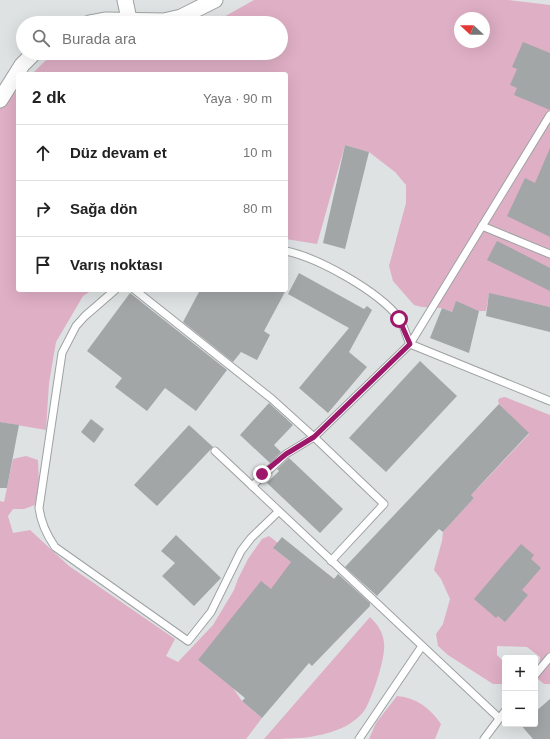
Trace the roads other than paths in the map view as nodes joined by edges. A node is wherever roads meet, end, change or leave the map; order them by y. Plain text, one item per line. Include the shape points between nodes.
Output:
1 (125, 0) edge
2 (215, 0) edge
3 (128, 16) edge
4 (183, 16) edge
5 (28, 60) edge
6 (18, 72) edge
7 (16, 75) edge
8 (0, 100) edge
9 (550, 115) edge
10 (482, 226) junction
11 (288, 252) edge
12 (550, 254) edge
13 (113, 292) edge
14 (138, 292) edge
15 (410, 344) junction
16 (550, 401) edge
17 (314, 437) junction
18 (215, 451) dead end
19 (252, 486) junction
20 (278, 512) junction
21 (331, 561) junction
22 (422, 646) junction
23 (550, 657) edge
24 (538, 671) edge
25 (502, 714) edge
26 (499, 718) junction
27 (359, 739) edge
28 (484, 739) edge

1 - 3 street
2 - 4 street
5 - 6 street
7 - 8 street
9 - 10 lane
10 - 12 lane
10 - 15 lane
11 - 15 lane via 321,264 364,288 399,319
13 - 20 lane via 76,326 62,353 39,508 41,522 55,547 188,641 211,612 241,551
14 - 17 lane via 272,399
15 - 16 lane
15 - 17 lane
17 - 19 lane via 286,454
17 - 21 lane via 384,504
18 - 19 lane
19 - 20 lane
20 - 21 lane
21 - 22 lane
22 - 26 lane
22 - 27 lane
23 - 24 lane
25 - 26 lane
26 - 28 lane

